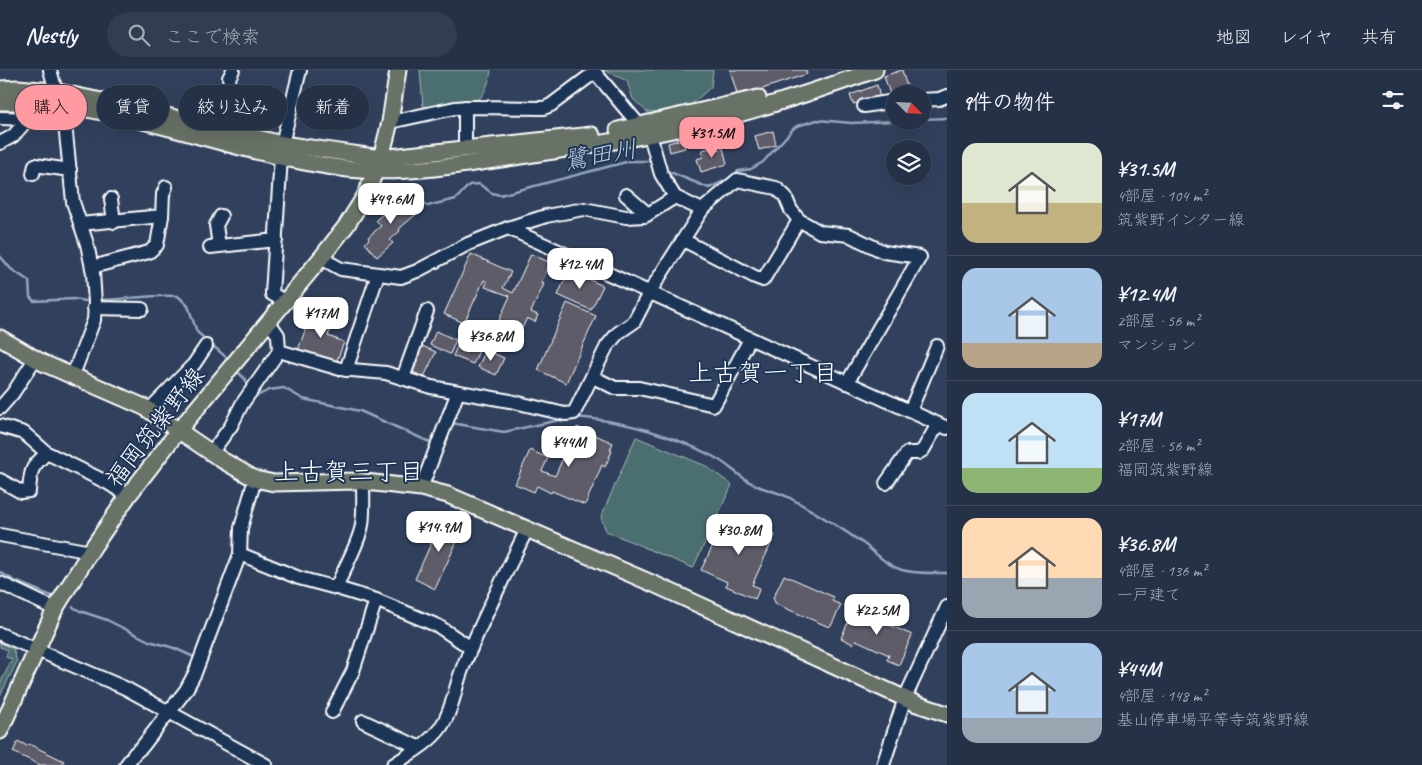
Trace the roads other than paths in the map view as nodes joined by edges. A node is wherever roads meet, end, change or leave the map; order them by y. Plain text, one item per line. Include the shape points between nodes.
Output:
1 (50, 70) edge
2 (300, 70) edge
3 (398, 70) edge
4 (845, 70) edge
5 (876, 70) edge
6 (594, 71) edge
7 (54, 84) dead end
8 (0, 89) edge
9 (947, 96) edge
10 (931, 100) edge
11 (0, 102) edge
12 (15, 102) edge
13 (886, 102) edge
14 (15, 106) edge
15 (864, 106) dead end
16 (465, 107) junction
17 (0, 108) edge
18 (87, 109) edge
19 (0, 118) edge
20 (15, 119) edge
21 (390, 122) junction
22 (18, 130) edge
23 (66, 130) edge
24 (645, 130) junction
25 (0, 142) edge
26 (465, 150) junction
27 (282, 151) junction
28 (379, 165) junction
29 (70, 170) junction
30 (34, 174) dead end
31 (166, 188) dead end
32 (626, 195) dead end
33 (675, 197) junction
34 (111, 199) dead end
35 (702, 210) junction
36 (648, 214) junction
37 (162, 216) junction
38 (221, 216) dead end
39 (799, 220) junction
40 (114, 222) junction
41 (80, 224) junction
42 (508, 228) junction
43 (276, 240) junction
44 (683, 240) junction
45 (321, 258) junction
46 (92, 267) junction
47 (378, 274) junction
48 (649, 293) junction
49 (284, 301) junction
50 (94, 308) junction
51 (142, 309) dead end
52 (427, 311) dead end
53 (268, 321) junction
54 (0, 338) edge
55 (750, 339) junction
56 (206, 346) dead end
57 (937, 346) dead end
58 (279, 351) junction
59 (35, 359) junction
60 (346, 370) junction
61 (73, 375) junction
62 (592, 377) junction
63 (402, 378) junction
64 (847, 383) junction
65 (458, 392) junction
66 (0, 408) edge
67 (149, 410) junction
68 (910, 411) junction
69 (0, 426) edge
70 (942, 426) edge
71 (179, 430) junction
72 (47, 453) junction
73 (211, 453) junction
74 (255, 479) junction
75 (0, 480) edge
76 (363, 482) junction
77 (886, 483) dead end
78 (421, 488) junction
79 (128, 496) junction
80 (527, 529) junction
81 (0, 535) edge
82 (90, 552) junction
83 (240, 554) junction
84 (0, 583) edge
85 (336, 588) junction
86 (376, 600) junction
87 (947, 607) edge
88 (55, 609) junction
89 (0, 634) edge
90 (471, 648) junction
91 (36, 651) junction
92 (905, 698) junction
93 (168, 712) junction
94 (332, 712) dead end
95 (947, 714) edge
96 (363, 721) dead end
97 (0, 731) edge
98 (418, 747) junction
99 (126, 765) edge
100 (266, 765) edge
101 (393, 765) edge
102 (883, 765) edge

1 - 7 street
2 - 27 street
3 - 21 main road, 福岡筑紫野線
4 - 24 main road
5 - 24 main road via 705,123
6 - 16 street via 544,108
6 - 24 street
8 - 27 main road via 53,91 126,106
9 - 10 street
11 - 12 main road
13 - 15 street
14 - 17 main road
16 - 21 street
16 - 26 street
18 - 27 main road
19 - 20 street
21 - 28 main road, 福岡筑紫野線
22 - 25 street
23 - 29 street
24 - 26 main road
24 - 28 main road via 438,167
24 - 33 street via 661,174
26 - 28 main road
27 - 28 main road via 345,168
27 - 43 street
28 - 45 main road, 福岡筑紫野線 via 365,196
29 - 30 street via 35,165
29 - 41 street via 73,202
31 - 37 street
32 - 36 street
33 - 35 street
33 - 36 street
34 - 40 street
35 - 39 street via 737,180 776,188 785,196
35 - 44 street
36 - 42 street via 626,217 584,209
37 - 40 street
37 - 46 street via 157,245 149,252
38 - 43 street via 216,224 214,246
39 - 44 street via 763,280
39 - 64 street via 820,232 849,235 884,252 920,256
40 - 41 street
41 - 46 street
42 - 47 street via 401,277
42 - 48 street
43 - 49 street via 272,294
44 - 48 street
45 - 47 street via 341,269
45 - 49 main road, 福岡筑紫野線
46 - 50 street
47 - 60 street
48 - 55 street
48 - 62 street via 634,322 607,346
49 - 53 main road, 福岡筑紫野線
50 - 51 street
50 - 61 street via 89,336
52 - 63 street
53 - 58 street via 278,335
53 - 71 main road, 福岡筑紫野線
54 - 59 main road
55 - 62 street via 714,405 639,388 615,388
55 - 64 street
56 - 67 street via 194,364
57 - 68 street
58 - 60 street
58 - 73 street
59 - 61 main road
59 - 66 street
60 - 63 street via 386,372
61 - 67 main road
62 - 65 street via 574,413 565,414
63 - 65 street
64 - 68 street
65 - 78 street
67 - 71 main road
68 - 70 street
69 - 72 street via 24,433
70 - 77 street via 923,450 907,453
71 - 73 main road
71 - 79 main road, 福岡筑紫野線
72 - 75 street via 34,465 30,491 21,492
72 - 79 street
73 - 74 main road
74 - 76 main road via 274,483
74 - 83 street via 241,528
76 - 78 main road
76 - 85 street via 362,526
78 - 80 main road via 448,495
79 - 82 main road, 福岡筑紫野線
80 - 90 street
80 - 92 main road
81 - 82 street
82 - 88 main road, 福岡筑紫野線
83 - 85 street via 300,578
83 - 93 street via 195,673
84 - 88 street
85 - 86 street
86 - 90 street via 438,626
86 - 94 street via 353,671
87 - 92 street
88 - 91 main road, 福岡筑紫野線
89 - 91 street
90 - 98 street via 446,719 432,737
91 - 93 street via 125,688
91 - 97 main road, 福岡筑紫野線
92 - 95 main road
92 - 102 street
93 - 99 street
93 - 100 street
96 - 98 street
98 - 101 street

